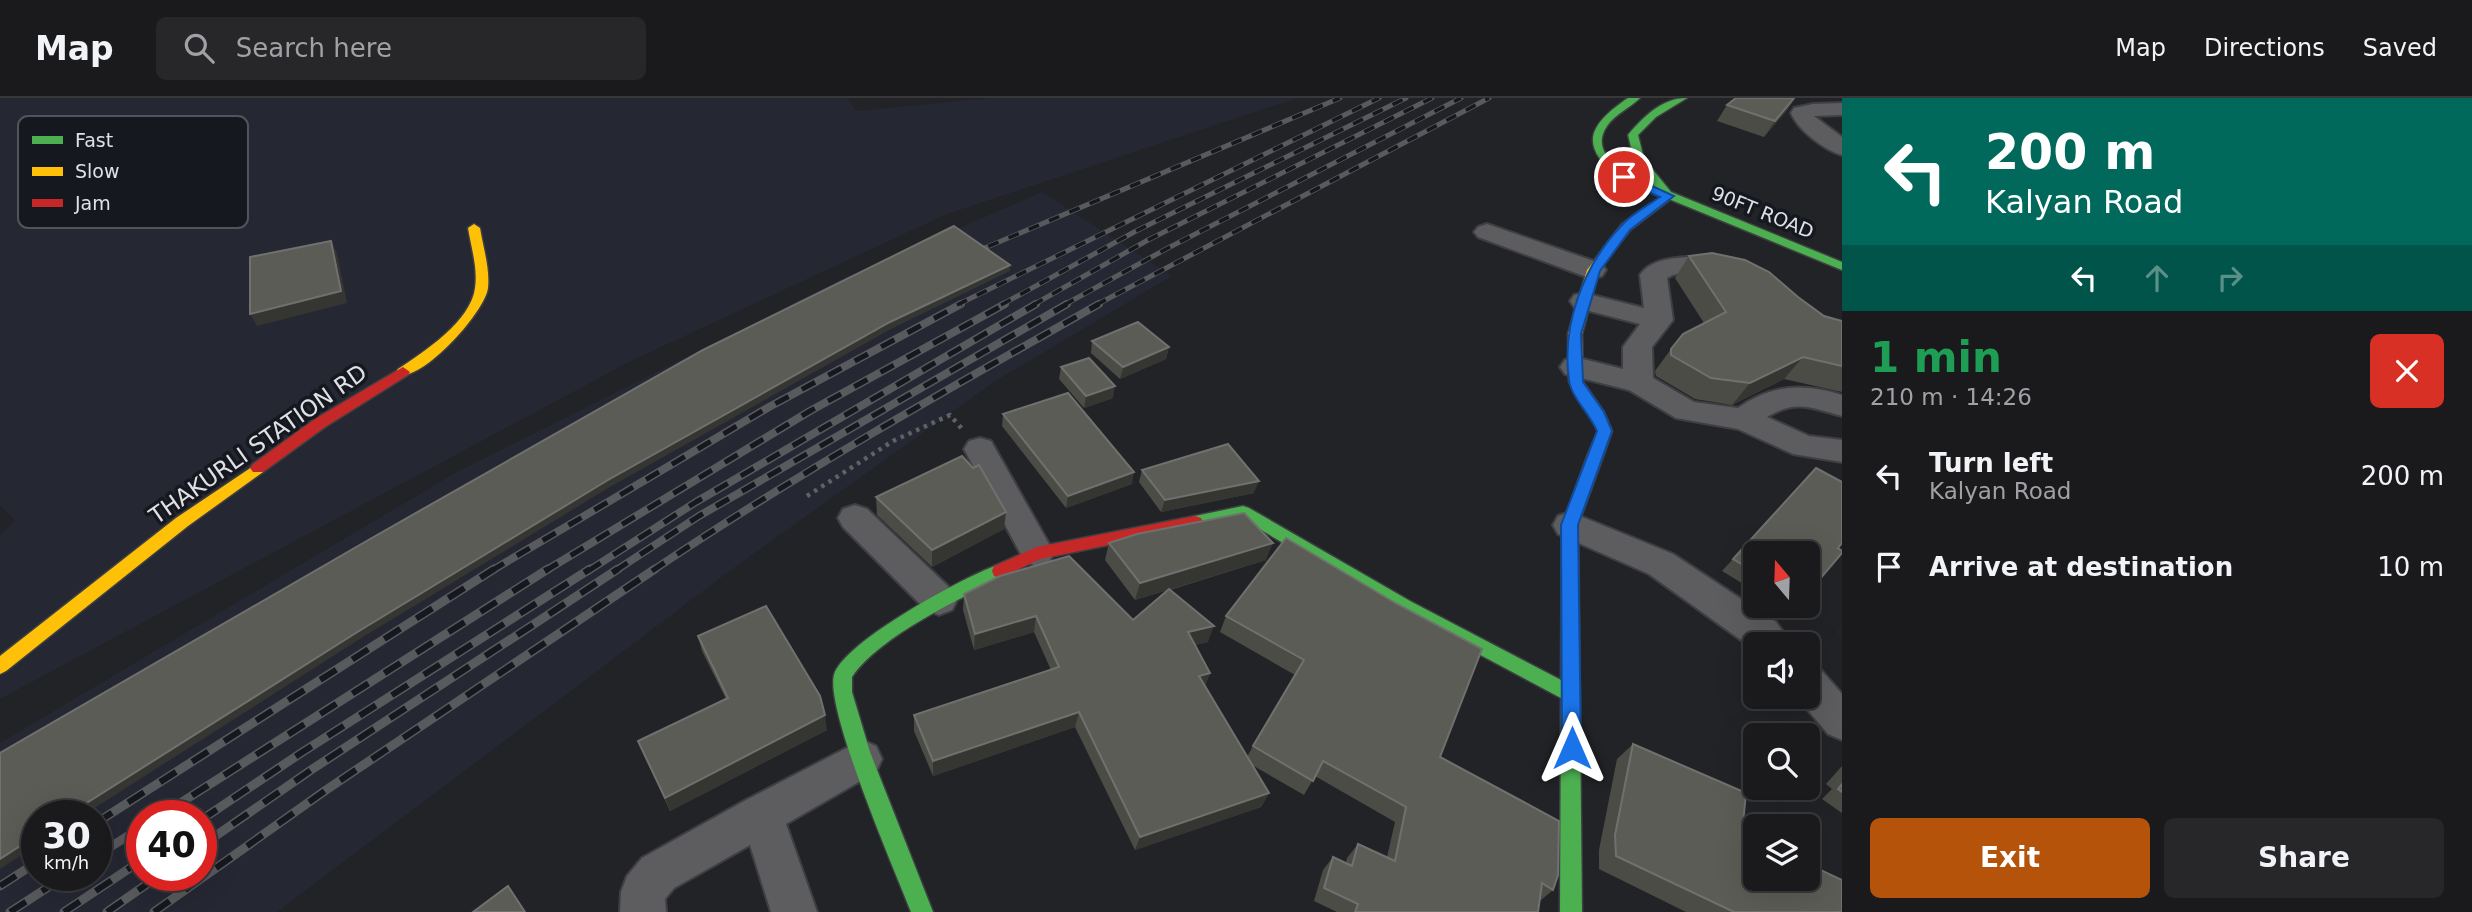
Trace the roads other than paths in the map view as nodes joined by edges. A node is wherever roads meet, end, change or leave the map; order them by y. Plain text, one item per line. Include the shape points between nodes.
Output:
1 (1635, 98) edge
2 (1682, 98) edge
3 (1828, 98) edge
4 (1842, 103) edge
5 (1842, 109) edge
6 (1597, 127) junction
7 (1633, 135) junction
8 (1842, 148) edge
9 (1668, 196) junction
10 (474, 228) dead end
11 (1487, 232) dead end
12 (1842, 266) edge
13 (1593, 270) junction
14 (1754, 279) edge
15 (1584, 301) junction
16 (1659, 320) junction
17 (1576, 368) junction
18 (1639, 383) junction
19 (1842, 406) edge
20 (1744, 419) junction
21 (980, 449) road end
22 (1842, 451) edge
23 (855, 518) dead end
24 (1570, 525) junction
25 (1037, 553) junction
26 (939, 600) junction
27 (1762, 632) edge
28 (0, 666) edge
29 (1572, 694) junction
30 (1820, 697) edge
31 (1842, 722) edge
32 (862, 759) junction
33 (761, 814) junction
34 (643, 912) edge
35 (794, 912) edge
36 (922, 912) edge
37 (1572, 912) edge

1 - 6 street
2 - 7 street via 1651,115
3 - 4 street
5 - 8 street via 1802,113
6 - 7 street
6 - 9 street, 90FT ROAD via 1595,145 1602,159 1624,177
7 - 9 street via 1632,148
9 - 12 street, 90FT ROAD
9 - 13 street via 1626,227
10 - 28 street, THAKURLI STATION RD via 482,291 463,322 434,353 298,438 182,522
11 - 13 street
13 - 15 street
14 - 16 street via 1706,265 1658,270 1653,275
15 - 16 street
15 - 17 street via 1575,334
16 - 18 street via 1639,341 1635,356
17 - 18 street
17 - 24 street via 1581,394 1597,412 1605,431
18 - 20 street via 1687,411
19 - 20 street via 1777,397
20 - 22 street via 1804,446
21 - 25 street
23 - 26 street
24 - 27 street via 1661,564
24 - 29 street
25 - 26 street
25 - 29 street via 1242,512 1404,606
26 - 32 street via 855,659 842,677 842,694
29 - 37 street
30 - 31 street
32 - 33 street
32 - 36 street
33 - 34 street via 658,873 643,892
33 - 35 street

